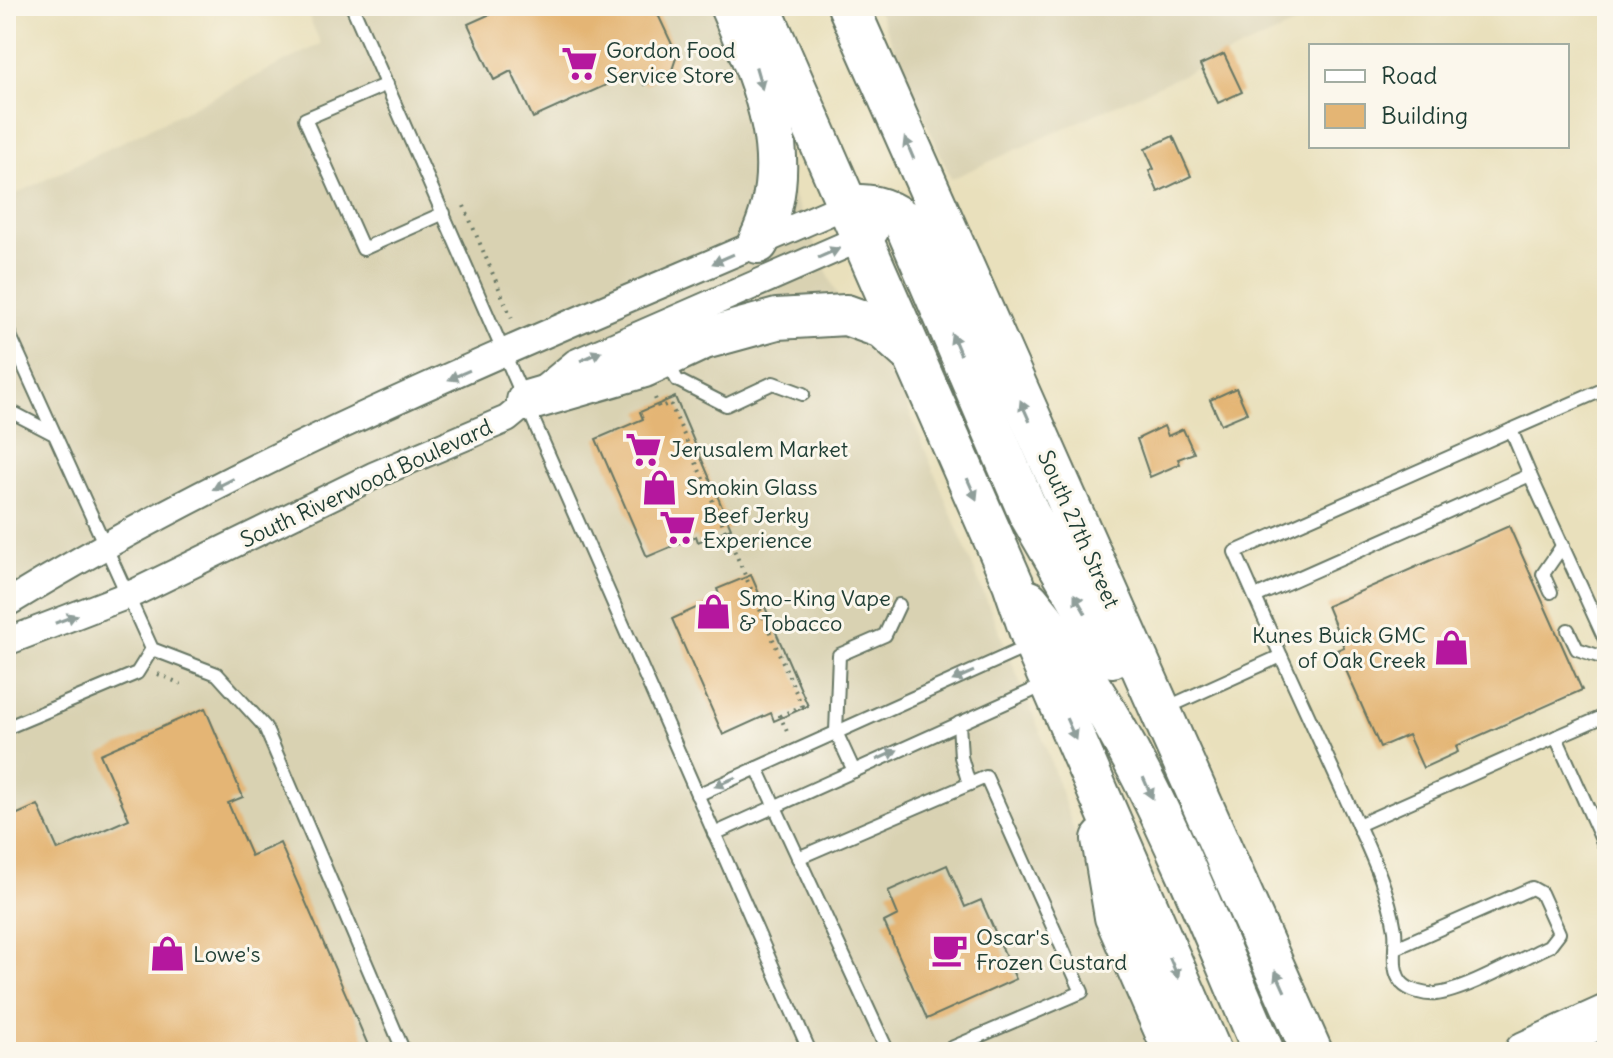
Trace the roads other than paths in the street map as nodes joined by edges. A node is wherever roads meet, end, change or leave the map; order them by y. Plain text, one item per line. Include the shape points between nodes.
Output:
1 (352, 6) edge
2 (730, 6) edge
3 (760, 6) edge
4 (848, 6) edge
5 (387, 84) junction
6 (444, 213) junction
7 (918, 213) junction
8 (853, 222) junction
9 (758, 243) junction
10 (6, 327) edge
11 (506, 354) junction
12 (912, 355) junction
13 (666, 358) junction
14 (1607, 388) edge
15 (803, 394) dead end
16 (527, 401) junction
17 (6, 409) edge
18 (1511, 430) junction
19 (52, 433) junction
20 (1530, 475) junction
21 (102, 545) junction
22 (1563, 545) junction
23 (1013, 583) junction
24 (1551, 592) dead end
25 (125, 596) junction
26 (1255, 597) junction
27 (6, 604) edge
28 (899, 605) dead end
29 (1568, 630) dead end
30 (6, 642) edge
31 (1034, 644) junction
32 (1607, 644) edge
33 (152, 649) junction
34 (1281, 656) junction
35 (1607, 659) edge
36 (1050, 682) junction
37 (1159, 711) junction
38 (1607, 715) edge
39 (959, 723) junction
40 (6, 728) edge
41 (836, 732) junction
42 (1556, 737) junction
43 (757, 768) junction
44 (854, 771) junction
45 (1091, 776) junction
46 (969, 784) junction
47 (697, 795) junction
48 (776, 806) junction
49 (1358, 825) junction
50 (714, 834) junction
51 (1607, 851) edge
52 (798, 858) junction
53 (1396, 948) junction
54 (1607, 1015) edge
55 (1312, 1048) edge
56 (404, 1052) edge
57 (810, 1052) edge
58 (888, 1052) edge
59 (942, 1052) edge
60 (1174, 1052) edge
61 (1211, 1052) edge
62 (1264, 1052) edge
63 (1525, 1052) edge

1 - 5 lane
2 -> 9 main road via 757,69 775,137 773,214
3 - 8 main road
7 -> 4 main road, South 27th Street
5 - 6 lane
5 - 6 lane via 305,119 363,249
6 - 11 lane
7 - 8 main road via 887,208
37 -> 7 main road, South 27th Street
8 - 9 street
8 - 12 main road
16 -> 8 street, South Riverwood Boulevard via 575,363
9 -> 11 street
10 - 19 lane
11 - 16 lane
11 -> 21 street via 324,434
12 - 13 main road via 882,328 846,315 743,326
12 -> 23 main road
13 - 15 lane via 677,380 726,405 773,383
13 - 16 main road
14 - 18 lane
16 - 25 street, South Riverwood Boulevard via 507,419 375,475
16 - 47 lane
17 - 19 lane
18 - 20 lane
18 - 26 lane via 1235,552
19 - 21 lane
20 - 22 lane
20 - 26 lane
21 - 25 lane
21 - 27 street
22 - 24 lane via 1543,574
22 - 32 lane
23 - 31 main road
23 -> 62 main road via 1066,645 1143,776
30 -> 25 street, South Riverwood Boulevard
25 - 33 lane
26 - 34 lane
28 - 41 lane via 885,635 839,655
29 - 35 lane via 1577,649
31 - 36 main road
31 -> 41 lane
33 - 40 lane via 137,673
33 - 56 lane via 217,674 265,727
34 - 37 lane
34 - 49 lane
36 - 39 lane
36 -> 45 main road
55 -> 37 main road, South 27th Street
38 - 42 lane
44 -> 39 lane
39 - 46 lane
41 - 43 lane
41 - 44 lane
42 - 49 lane
42 - 51 lane
43 -> 47 lane
43 - 48 lane
44 - 48 lane
45 - 60 main road via 1115,917
45 -> 61 main road
46 - 52 lane
46 - 59 lane via 986,777 1082,992
47 - 50 lane
48 - 50 lane
48 - 52 lane
49 - 53 lane via 1378,871
50 - 57 lane
52 - 58 lane
53 - 53 lane via 1394,963 1403,984 1436,994 1549,946 1559,933 1541,893 1532,888
54 - 63 main road

